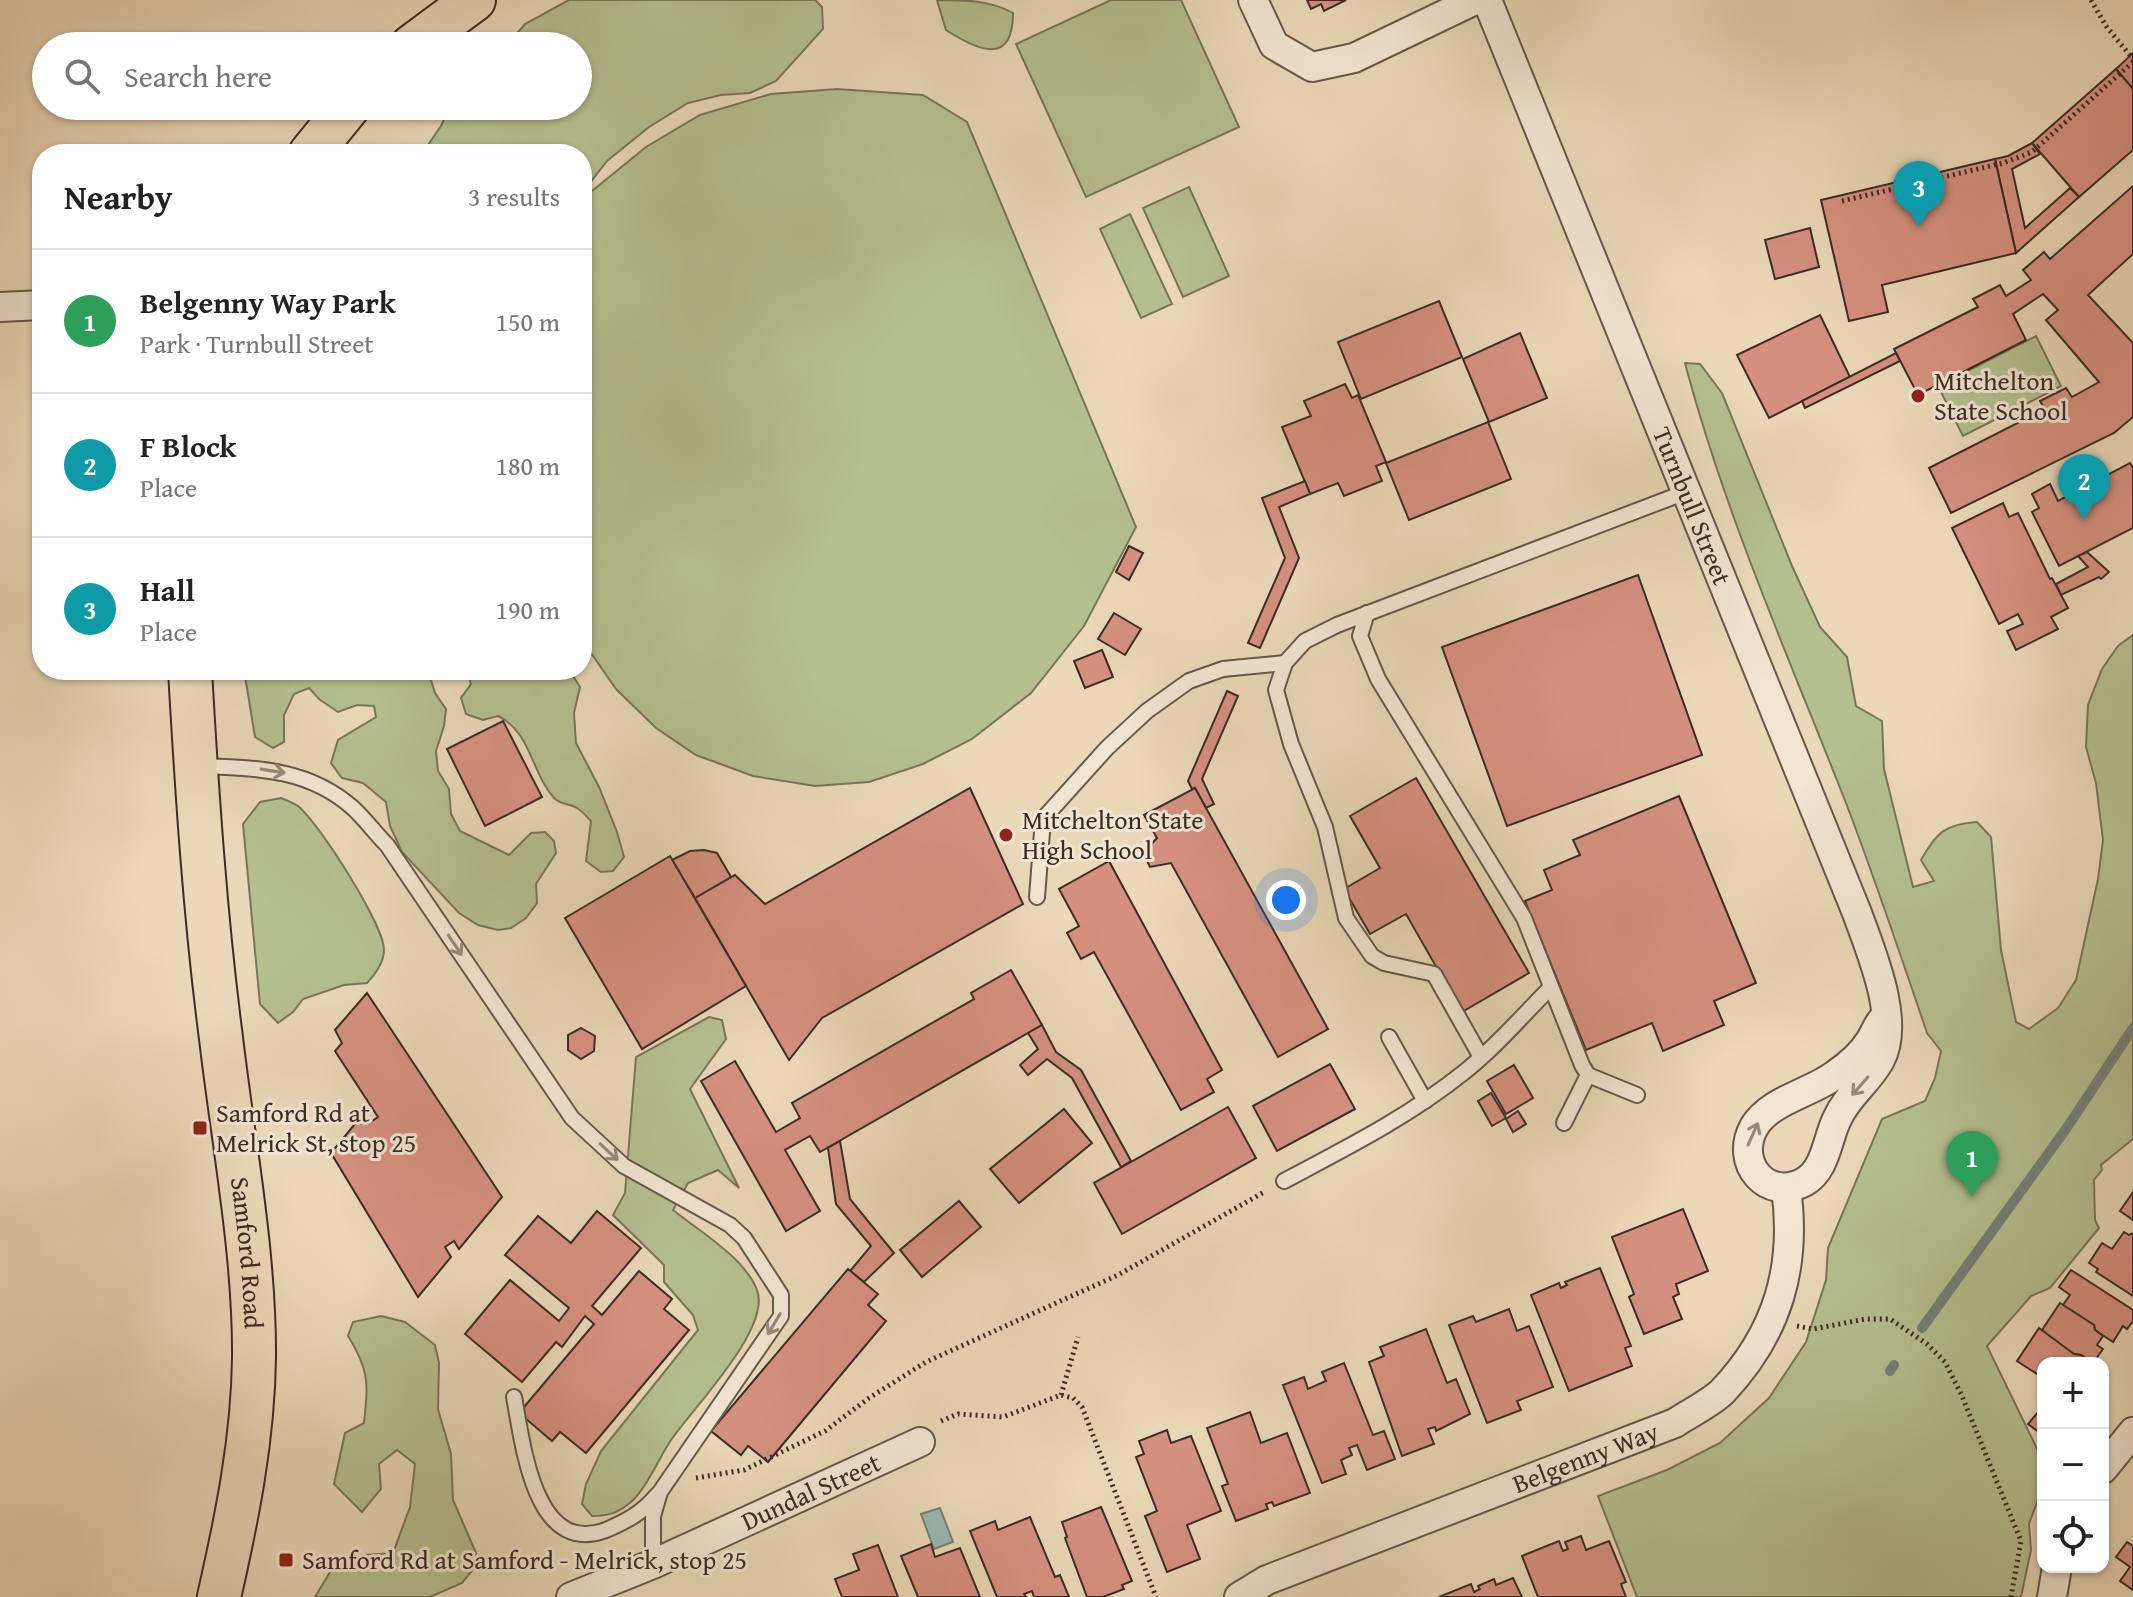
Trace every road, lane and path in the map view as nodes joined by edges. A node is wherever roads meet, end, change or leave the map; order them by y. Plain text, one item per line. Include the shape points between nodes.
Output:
1 (474, 0) edge
2 (1253, 0) edge
3 (1475, 0) edge
4 (1487, 0) edge
5 (2091, 0) edge
6 (431, 32) edge
7 (2133, 60) edge
8 (338, 120) edge
9 (318, 144) edge
10 (1842, 201) dead end
11 (32, 305) edge
12 (0, 307) edge
13 (1686, 492) junction
14 (1367, 613) junction
15 (1285, 663) junction
16 (191, 680) edge
17 (195, 765) junction
18 (1037, 897) dead end
19 (1551, 987) junction
20 (1886, 1016) junction
21 (1389, 1037) dead end
22 (1481, 1057) junction
23 (1588, 1075) junction
24 (1637, 1095) dead end
25 (1425, 1101) junction
26 (1564, 1123) dead end
27 (1284, 1181) joint
28 (1786, 1188) junction
29 (1772, 1321) junction
30 (1078, 1337) dead end
31 (1061, 1395) junction
32 (514, 1397) dead end
33 (2133, 1432) edge
34 (920, 1442) joint
35 (2109, 1462) edge
36 (668, 1477) junction
37 (660, 1492) junction
38 (653, 1564) junction
39 (2056, 1573) edge
40 (219, 1597) edge
41 (571, 1597) edge
42 (1156, 1597) edge
43 (1239, 1597) edge
44 (2011, 1597) edge
45 (2052, 1597) edge

1 - 6 main road
2 - 3 street via 1274,45 1312,67 1354,58
4 - 13 street, Turnbull Street
5 - 7 path
7 - 10 path via 2032,152
8 - 9 main road
11 - 12 street
13 - 14 lane
13 - 20 street, Turnbull Street via 1857,913
14 - 15 lane via 1305,641
14 - 19 lane via 1360,636 1378,679 1524,918
15 - 18 lane via 1223,669 1189,681 1107,748 1043,819
15 - 22 lane via 1276,690 1291,744 1325,827 1346,918 1372,956 1434,974
16 - 17 main road, Samford Road
17 -> 36 lane via 282,771 351,807 387,845 572,1118 624,1166 744,1238 781,1295 781,1316
17 - 40 main road, Samford Road via 206,916 252,1289 254,1357 245,1470
19 - 22 lane
19 - 23 lane
20 -> 28 street, Turnbull Street via 1881,1059 1841,1109 1814,1175
28 -> 20 street via 1753,1172 1747,1144 1754,1128 1778,1106 1836,1075 1862,1052
21 - 25 lane
22 - 25 lane
23 - 24 lane
23 - 26 lane
25 - 27 lane
27 - 36 path via 1118,1275 926,1362 825,1431 744,1470
28 - 29 street, Belgenny Way via 1788,1268
29 - 43 street, Belgenny Way via 1720,1394 1675,1423 1267,1580
29 - 44 path via 1813,1329 1890,1319 1945,1362 2021,1541
30 - 31 path
31 - 34 path via 1003,1417 944,1418
31 - 42 path via 1082,1407
32 - 37 lane via 526,1461 540,1499 561,1527 593,1534 629,1521
33 - 35 street
34 - 38 street, Dundal Street
36 - 37 lane
37 - 38 lane via 653,1516
38 - 41 street, Dundal Street
39 - 45 street

